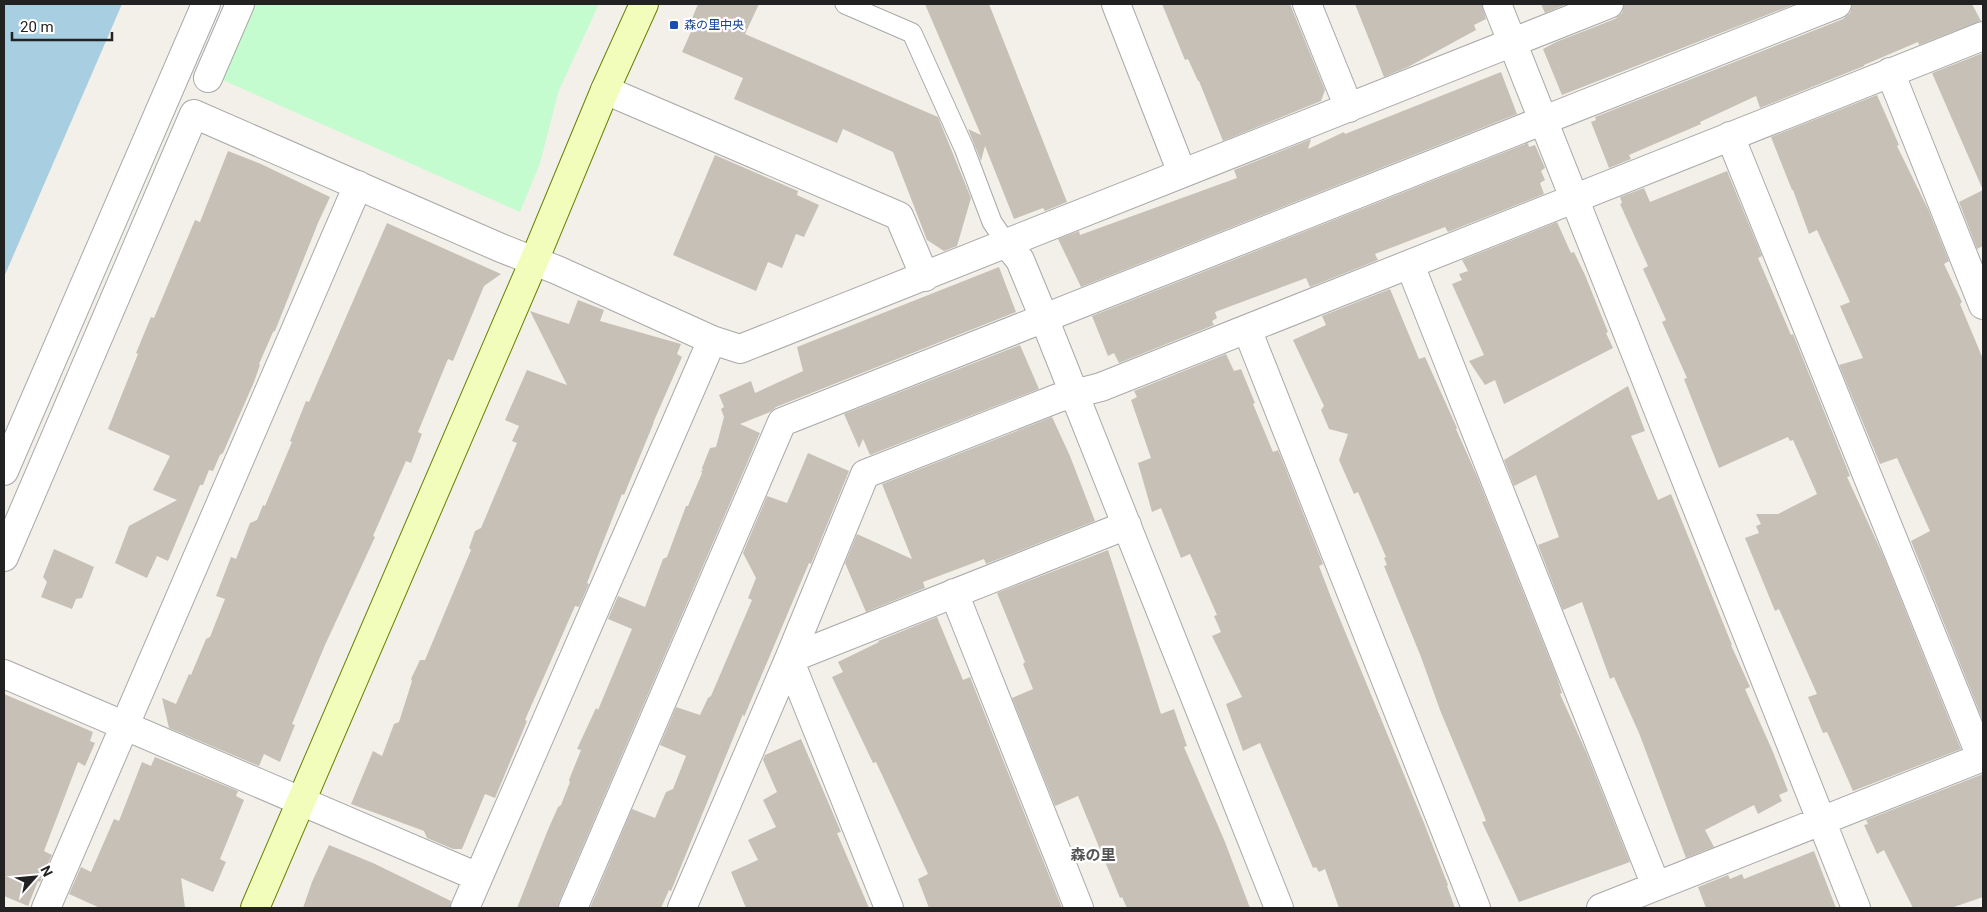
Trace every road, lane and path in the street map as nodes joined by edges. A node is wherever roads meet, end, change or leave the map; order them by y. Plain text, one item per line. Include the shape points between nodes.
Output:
1 (206, 4) edge
2 (240, 4) edge
3 (644, 4) edge
4 (845, 4) edge
5 (1116, 4) edge
6 (1307, 4) edge
7 (1497, 4) edge
8 (1609, 4) edge
9 (1837, 4) edge
10 (1983, 36) edge
11 (1513, 42) junction
12 (1890, 72) junction
13 (208, 78) dead end
14 (605, 90) junction
15 (1349, 108) junction
16 (1544, 120) junction
17 (1730, 136) junction
18 (1182, 173) junction
19 (358, 185) junction
20 (1575, 199) junction
21 (1007, 244) junction
22 (534, 261) junction
23 (1410, 265) junction
24 (925, 277) junction
25 (1983, 306) edge
26 (1044, 318) junction
27 (1247, 329) junction
28 (712, 340) junction
29 (1075, 394) junction
30 (4, 471) edge
31 (1126, 525) junction
32 (4, 557) edge
33 (954, 593) junction
34 (789, 659) junction
35 (4, 674) edge
36 (125, 727) junction
37 (1982, 757) edge
38 (300, 800) junction
39 (1821, 820) junction
40 (478, 878) junction
41 (1656, 886) junction
42 (46, 908) edge
43 (255, 908) edge
44 (465, 908) edge
45 (573, 908) edge
46 (682, 908) edge
47 (889, 908) edge
48 (1079, 908) edge
49 (1279, 908) edge
50 (1476, 908) edge
51 (1601, 908) edge
52 (1856, 908) edge

1 - 30 street
2 - 13 street
3 - 14 street
4 - 21 lane via 912,33 964,148 992,222
5 - 18 street
6 - 15 street
7 - 11 street
8 - 11 street
9 - 16 street
10 - 12 street
11 - 15 street
11 - 16 street
12 - 17 street
12 - 25 street
14 - 22 street
14 - 24 street via 899,216
15 - 18 street
16 - 20 street
16 - 26 street
17 - 20 street
17 - 37 street
18 - 21 street
19 - 22 street
19 - 32 street via 194,114
19 - 36 street
20 - 23 street
20 - 39 street
21 - 24 street
21 - 26 street via 1020,260
22 - 28 street
22 - 38 street
23 - 27 street
23 - 41 street
24 - 28 street via 740,349
26 - 29 street
26 - 45 street via 782,422
27 - 29 street via 1101,387
27 - 50 street
28 - 40 street
29 - 31 street
29 - 34 street via 1046,402 865,474
31 - 33 street
31 - 49 street
33 - 34 street
33 - 48 street
34 - 46 street
34 - 47 street
35 - 36 street
36 - 38 street
36 - 42 street
37 - 39 street
38 - 40 street
38 - 43 street
39 - 41 street
39 - 52 street
40 - 44 street
41 - 51 street

